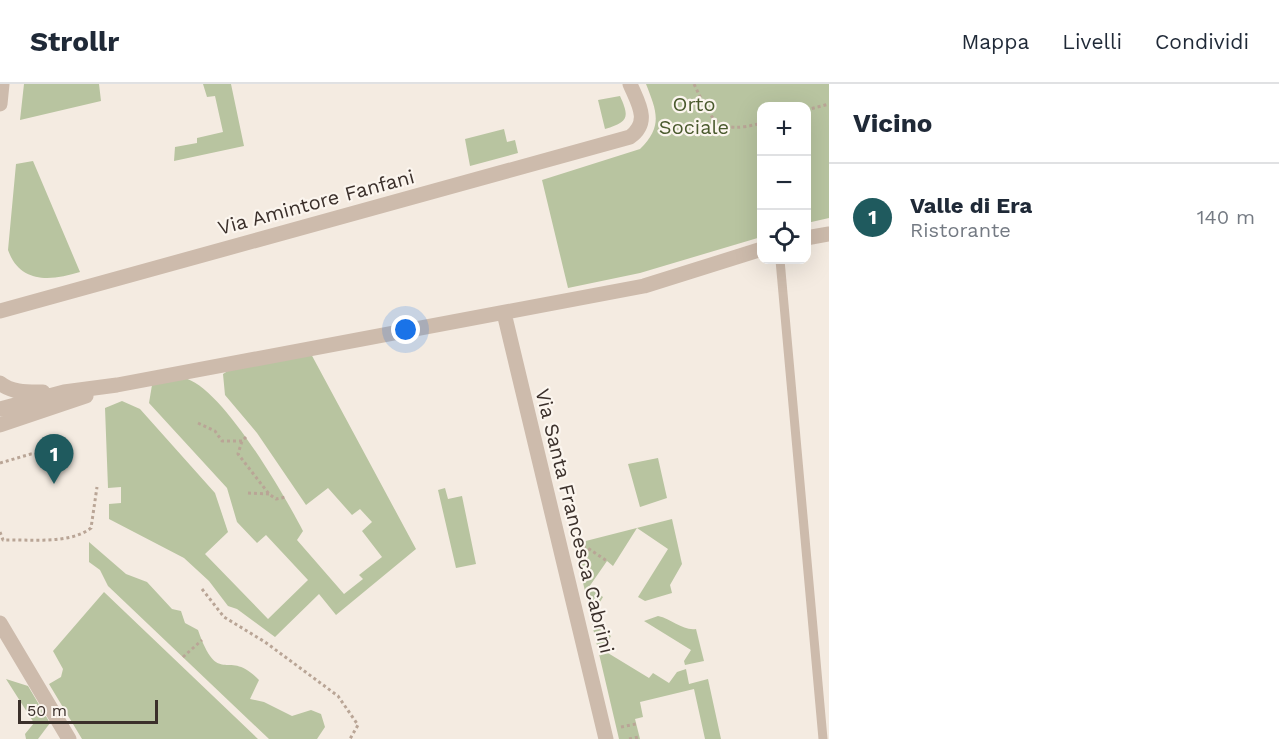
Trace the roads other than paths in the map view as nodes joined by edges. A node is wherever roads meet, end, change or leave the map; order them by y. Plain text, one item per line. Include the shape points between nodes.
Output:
1 (2, 84) edge
2 (630, 84) edge
3 (0, 104) edge
4 (829, 234) edge
5 (811, 237) edge
6 (757, 251) edge
7 (780, 264) edge
8 (0, 311) edge
9 (504, 313) junction
10 (0, 383) edge
11 (117, 385) junction
12 (64, 392) junction
13 (0, 409) edge
14 (0, 425) edge
15 (0, 623) edge
16 (611, 734) edge
17 (69, 739) edge
18 (823, 739) edge

1 - 3 street
2 - 8 street, Via Amintore Fanfani via 642,112 640,127 630,137
4 - 5 street
6 - 9 street via 644,286
7 - 18 lane
9 - 11 street
9 - 16 street, Via Santa Francesca Cabrini
10 - 12 street via 19,391
11 - 12 street
11 - 14 street
12 - 13 street
15 - 17 street

